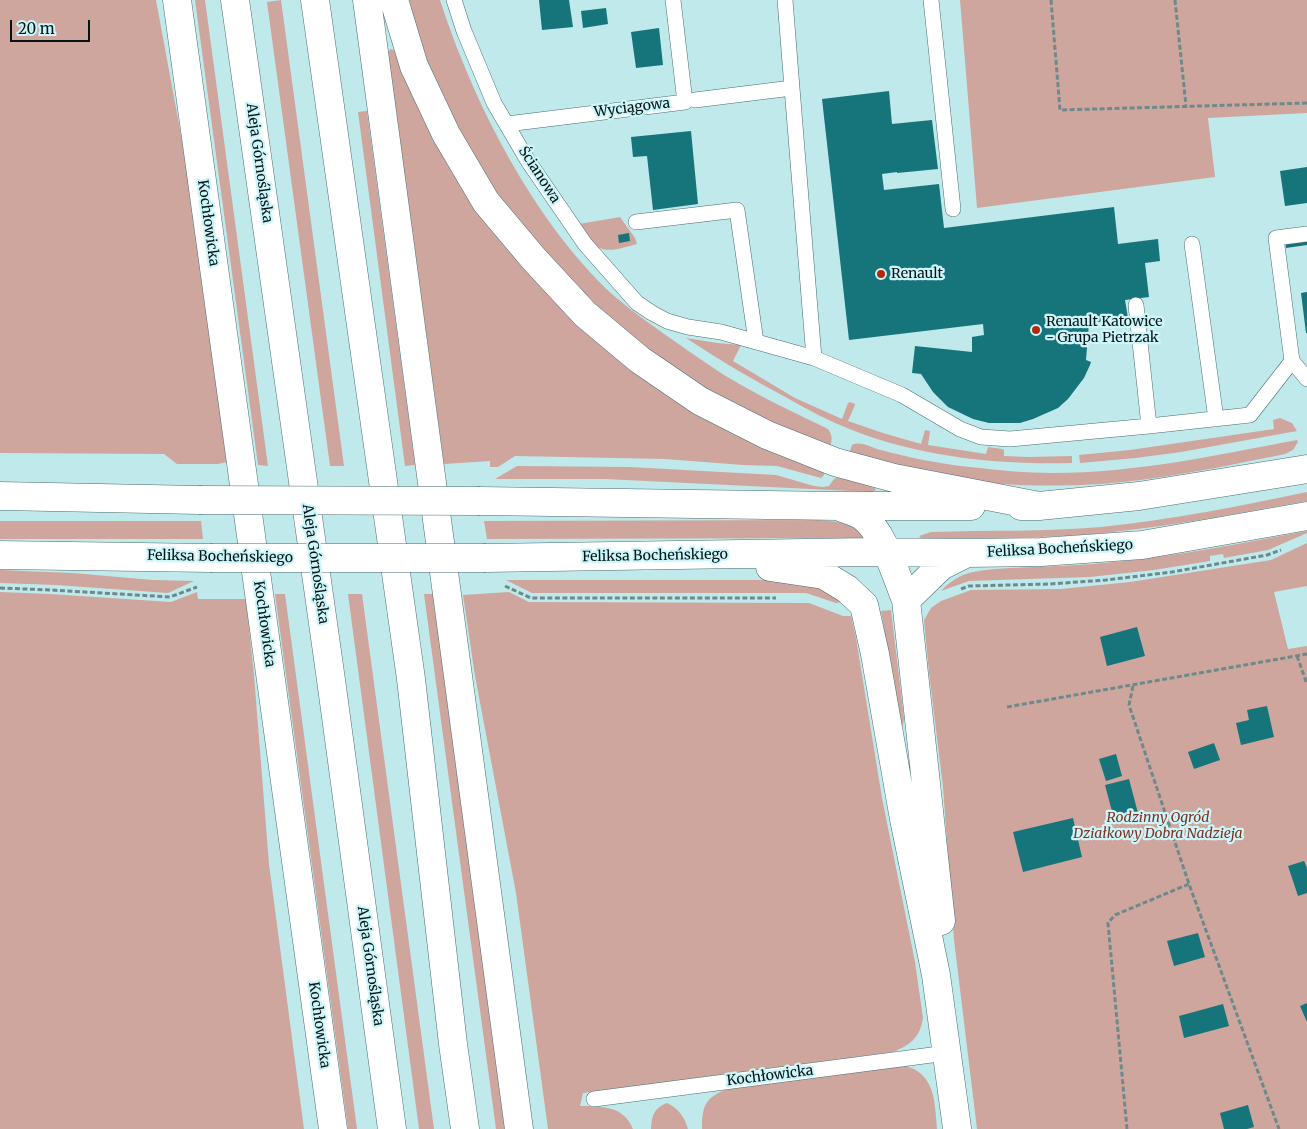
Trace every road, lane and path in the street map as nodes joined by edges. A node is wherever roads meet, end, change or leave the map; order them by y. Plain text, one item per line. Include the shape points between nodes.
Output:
1 (177, 0) edge
2 (235, 0) edge
3 (315, 0) edge
4 (367, 0) edge
5 (394, 0) edge
6 (454, 0) edge
7 (673, 0) edge
8 (785, 0) edge
9 (931, 0) edge
10 (1052, 0) edge
11 (1175, 0) edge
12 (792, 88) junction
13 (695, 100) dead end
14 (1307, 103) edge
15 (1186, 106) junction
16 (507, 124) junction
17 (953, 209) dead end
18 (636, 222) dead end
19 (1307, 234) edge
20 (1192, 244) dead end
21 (1136, 305) dead end
22 (756, 342) junction
23 (814, 358) junction
24 (1292, 361) junction
25 (1307, 379) edge
26 (1216, 419) junction
27 (1149, 426) junction
28 (1305, 464) edge
29 (0, 496) edge
30 (839, 506) junction
31 (1039, 506) junction
32 (1307, 516) edge
33 (887, 552) junction
34 (967, 553) junction
35 (0, 555) edge
36 (692, 556) junction
37 (497, 586) dead end
38 (204, 587) dead end
39 (0, 588) edge
40 (778, 598) dead end
41 (906, 600) junction
42 (1307, 654) edge
43 (1297, 656) junction
44 (1307, 684) edge
45 (1133, 686) junction
46 (1007, 707) dead end
47 (1189, 884) junction
48 (947, 1053) junction
49 (594, 1099) dead end
50 (519, 1128) edge
51 (957, 1128) edge
52 (333, 1129) edge
53 (392, 1129) edge
54 (465, 1129) edge
55 (1127, 1129) edge
56 (1279, 1129) edge

1 - 52 main road, Kochłowicka
2 - 53 main road, Aleja Górnośląska
3 - 54 main road via 410,679
4 - 50 main road
5 - 31 main road via 414,66 446,134 486,202 585,314 640,360 708,405 767,435 835,462 894,478
6 - 16 lane, Ścianowa via 481,73
7 - 16 lane, Wyciągowa via 685,102
8 - 12 lane
9 - 17 lane
10 - 15 path via 1060,110
11 - 15 path
12 - 13 lane
12 - 23 lane
14 - 15 path
16 - 22 lane, Ścianowa via 585,244 636,303 667,321
18 - 22 lane via 737,210
19 - 24 lane via 1276,238
20 - 26 lane
21 - 27 lane
22 - 23 lane, Ścianowa
23 - 27 lane, Ścianowa via 902,395 960,429 981,437 1010,439
24 - 25 lane
24 - 26 lane, Ścianowa via 1250,415
26 - 27 lane, Ścianowa
28 - 31 main road via 1139,496
29 - 30 main road, bridge
30 - 31 main road
30 - 33 main road via 862,516 877,531
32 - 34 main road, Feliksa Bocheńskiego via 1142,544 1041,552
33 - 34 main road, Feliksa Bocheńskiego
33 - 36 main road, Feliksa Bocheńskiego
33 - 41 main road
34 - 41 main road via 942,566
35 - 36 main road, Feliksa Bocheńskiego, bridge via 210,558
36 - 48 main road via 824,575 864,605 936,975
37 - 40 path via 506,586 531,598
38 - 39 path via 195,587 170,597
41 - 51 main road via 941,922
42 - 43 path
43 - 44 path
43 - 45 path
45 - 46 path
45 - 47 path via 1128,704
47 - 55 path via 1116,915 1108,923
47 - 56 path
48 - 49 lane, Kochłowicka
48 - 51 main road

